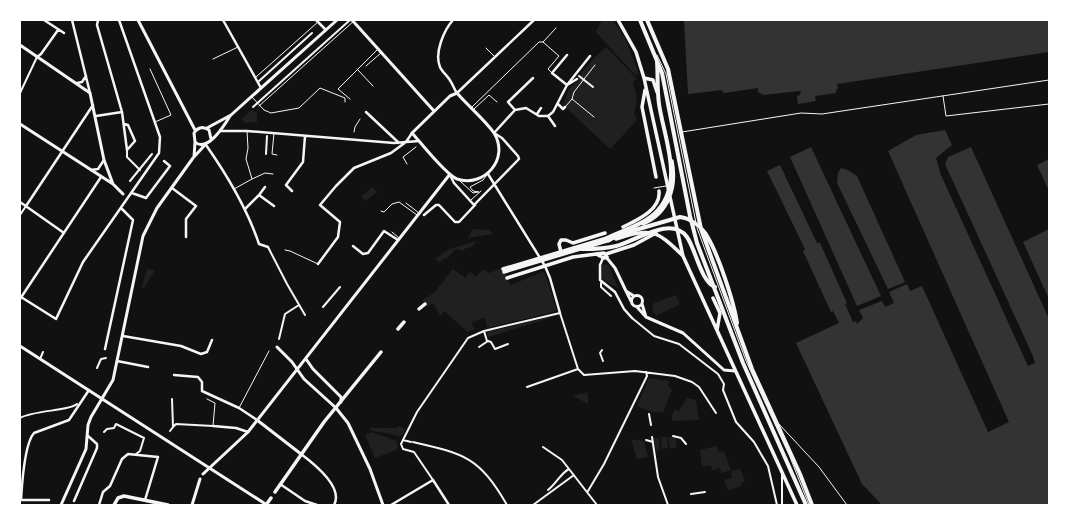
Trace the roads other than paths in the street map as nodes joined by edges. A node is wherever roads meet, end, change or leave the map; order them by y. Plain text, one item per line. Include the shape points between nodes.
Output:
1 (44, 20) edge
2 (72, 20) edge
3 (98, 20) edge
4 (119, 20) edge
5 (138, 20) edge
6 (223, 20) edge
7 (337, 20) edge
8 (353, 20) edge
9 (453, 20) edge
10 (534, 20) edge
11 (618, 20) edge
12 (640, 20) edge
13 (647, 20) edge
14 (317, 21) edge
15 (556, 28) dead end
16 (58, 30) junction
17 (326, 30) junction
18 (64, 33) dead end
19 (312, 33) dead end
20 (543, 42) junction
21 (20, 45) edge
22 (238, 46) junction
23 (486, 48) dead end
24 (378, 49) junction
25 (381, 52) junction
26 (567, 55) dead end
27 (590, 56) dead end
28 (656, 56) junction
29 (37, 57) junction
30 (494, 57) junction
31 (213, 59) dead end
32 (595, 65) dead end
33 (366, 66) dead end
34 (150, 69) dead end
35 (357, 69) junction
36 (552, 73) junction
37 (86, 75) junction
38 (256, 78) junction
39 (533, 78) dead end
40 (578, 78) joint
41 (644, 78) junction
42 (584, 79) junction
43 (1049, 80) edge
44 (258, 82) junction
45 (75, 83) junction
46 (567, 85) junction
47 (373, 86) dead end
48 (593, 87) dead end
49 (646, 87) junction
50 (261, 88) junction
51 (20, 93) edge
52 (90, 93) junction
53 (457, 93) junction
54 (942, 96) junction
55 (251, 97) junction
56 (350, 99) dead end
57 (572, 99) junction
58 (345, 102) dead end
59 (497, 102) dead end
60 (258, 104) junction
61 (558, 104) junction
62 (1049, 104) edge
63 (93, 105) junction
64 (253, 107) dead end
65 (565, 107) joint
66 (541, 108) dead end
67 (471, 110) junction
68 (515, 110) junction
69 (434, 111) junction
70 (122, 112) junction
71 (366, 112) dead end
72 (537, 114) junction
73 (231, 115) junction
74 (96, 116) junction
75 (548, 116) junction
76 (594, 117) dead end
77 (360, 119) dead end
78 (155, 122) junction
79 (20, 124) edge
80 (124, 124) junction
81 (555, 126) dead end
82 (206, 128) junction
83 (195, 130) junction
84 (220, 131) junction
85 (247, 131) junction
86 (354, 132) dead end
87 (274, 133) junction
88 (412, 133) junction
89 (494, 133) junction
90 (678, 133) junction
91 (267, 136) dead end
92 (305, 136) junction
93 (211, 139) junction
94 (419, 141) junction
95 (195, 142) junction
96 (406, 142) junction
97 (399, 143) junction
98 (205, 145) junction
99 (416, 147) dead end
100 (127, 150) junction
101 (62, 152) junction
102 (152, 154) dead end
103 (266, 154) dead end
104 (277, 155) dead end
105 (194, 157) junction
106 (104, 160) junction
107 (164, 161) dead end
108 (408, 164) dead end
109 (89, 169) junction
110 (140, 170) junction
111 (273, 174) dead end
112 (450, 174) junction
113 (488, 174) junction
114 (101, 177) junction
115 (656, 177) dead end
116 (252, 179) junction
117 (458, 179) junction
118 (130, 181) dead end
119 (114, 184) junction
120 (494, 185) junction
121 (666, 186) junction
122 (265, 187) dead end
123 (172, 188) junction
124 (654, 188) dead end
125 (234, 189) junction
126 (292, 190) dead end
127 (480, 191) junction
128 (659, 191) dead end
129 (132, 193) junction
130 (123, 194) dead end
131 (259, 195) junction
132 (470, 200) junction
133 (20, 202) edge
134 (406, 203) dead end
135 (474, 205) junction
136 (26, 206) junction
137 (274, 206) dead end
138 (121, 208) junction
139 (245, 209) junction
140 (381, 212) dead end
141 (418, 214) junction
142 (20, 215) edge
143 (424, 215) dead end
144 (623, 227) dead end
145 (668, 230) dead end
146 (64, 232) junction
147 (392, 232) dead end
148 (605, 233) dead end
149 (186, 237) dead end
150 (399, 239) junction
151 (608, 240) junction
152 (353, 246) dead end
153 (268, 247) joint
154 (582, 249) junction
155 (285, 250) dead end
156 (562, 252) junction
157 (604, 256) junction
158 (683, 256) junction
159 (573, 257) junction
160 (318, 264) joint
161 (505, 274) junction
162 (601, 282) junction
163 (340, 287) dead end
164 (715, 287) junction
165 (626, 292) junction
166 (611, 296) dead end
167 (634, 296) junction
168 (21, 298) edge
169 (713, 298) dead end
170 (632, 301) junction
171 (425, 304) dead end
172 (642, 304) junction
173 (298, 305) junction
174 (323, 307) dead end
175 (637, 307) junction
176 (419, 309) dead end
177 (560, 313) junction
178 (305, 315) dead end
179 (646, 316) junction
180 (632, 318) joint
181 (404, 322) dead end
182 (398, 329) dead end
183 (484, 330) junction
184 (717, 331) junction
185 (737, 331) junction
186 (123, 336) junction
187 (279, 339) dead end
188 (212, 340) dead end
189 (488, 341) junction
190 (508, 344) dead end
191 (20, 346) edge
192 (277, 347) dead end
193 (479, 347) dead end
194 (105, 349) dead end
195 (602, 350) dead end
196 (268, 351) dead end
197 (43, 352) dead end
198 (381, 352) dead end
199 (106, 358) dead end
200 (40, 359) junction
201 (306, 359) junction
202 (117, 361) junction
203 (603, 361) dead end
204 (148, 367) dead end
205 (97, 368) dead end
206 (578, 369) junction
207 (298, 370) junction
208 (735, 371) junction
209 (646, 372) junction
210 (174, 375) dead end
211 (527, 387) dead end
212 (89, 390) junction
213 (172, 399) dead end
214 (206, 399) dead end
215 (340, 403) junction
216 (78, 404) junction
217 (239, 408) junction
218 (336, 408) junction
219 (716, 413) dead end
220 (649, 414) dead end
221 (771, 417) junction
222 (20, 418) edge
223 (257, 420) junction
224 (651, 425) dead end
225 (213, 426) junction
226 (173, 427) junction
227 (170, 431) dead end
228 (104, 432) dead end
229 (248, 432) junction
230 (88, 436) junction
231 (673, 436) dead end
232 (652, 437) dead end
233 (403, 440) junction
234 (646, 440) dead end
235 (653, 442) junction
236 (686, 444) dead end
237 (543, 447) dead end
238 (136, 454) junction
239 (301, 454) junction
240 (210, 468) junction
241 (569, 469) junction
242 (203, 474) dead end
243 (782, 474) junction
244 (574, 475) junction
245 (200, 479) dead end
246 (432, 480) junction
247 (280, 484) junction
248 (548, 490) dead end
249 (275, 492) dead end
250 (588, 492) junction
251 (705, 492) dead end
252 (691, 494) dead end
253 (271, 498) dead end
254 (21, 500) edge
255 (49, 500) dead end
256 (145, 500) junction
257 (74, 501) dead end
258 (60, 505) edge
259 (100, 505) edge
260 (114, 505) edge
261 (168, 505) edge
262 (192, 505) edge
263 (266, 505) edge
264 (317, 505) edge
265 (334, 505) edge
266 (383, 505) edge
267 (391, 505) edge
268 (449, 505) edge
269 (507, 505) edge
270 (533, 505) edge
271 (597, 505) edge
272 (668, 505) edge
273 (777, 505) edge
274 (782, 505) edge
275 (797, 505) edge
276 (806, 505) edge
277 (809, 505) edge
278 (812, 505) edge
279 (847, 505) edge

1 - 16 street
2 - 37 street
3 - 70 street via 97,25
4 - 78 street
5 - 83 street
6 - 22 street
7 - 17 street
8 - 24 street
8 - 60 street
9 - 53 street via 442,40 438,61
10 - 30 street
11 - 41 main road via 636,52
12 - 28 highway
12 - 90 lane via 666,74
13 - 185 highway via 668,69 701,229
14 - 17 street
14 - 38 lane
15 - 20 lane
16 - 18 street
16 - 29 street
17 - 50 street
19 - 44 street
20 - 36 lane via 559,56 548,69
20 - 67 lane via 539,42
21 - 29 street
22 - 31 lane
22 - 38 street
23 - 30 lane
24 - 25 street
24 - 35 lane
25 - 33 lane
25 - 69 street
26 - 36 street
27 - 46 street
28 - 151 highway via 659,103 672,173 669,192 665,202 647,219
28 - 164 highway via 666,86 690,216 697,243
29 - 45 street
29 - 51 street
30 - 53 street
32 - 42 lane
34 - 78 lane via 171,115
35 - 47 lane
35 - 56 lane via 338,88
36 - 46 street
37 - 45 street via 82,82
37 - 52 street
38 - 44 street
39 - 68 street via 508,102
40 - 42 street
40 - 46 street
41 - 49 main road
41 - 151 main road via 651,79 655,84 661,107 674,172 671,194 657,216
42 - 48 street
42 - 57 lane
43 - 54 lane
44 - 50 street
45 - 52 street
46 - 61 street
49 - 115 main road via 642,107
49 - 121 main road
50 - 55 street
52 - 63 street
53 - 67 street
53 - 69 street
54 - 62 lane via 946,116
54 - 90 lane via 822,114 801,113
55 - 60 lane
55 - 73 street
57 - 65 lane
57 - 76 lane
58 - 60 lane via 345,98 320,88 299,108 271,113 266,112
59 - 67 lane via 489,95
60 - 64 street
61 - 65 street via 563,109
61 - 75 street
63 - 74 street
63 - 101 street
66 - 72 street
67 - 89 street
68 - 72 street via 526,108
68 - 89 street
69 - 88 street
70 - 74 street
70 - 80 street
71 - 97 street
72 - 75 street
73 - 82 street
73 - 84 street
74 - 106 street
75 - 81 street
77 - 86 lane
78 - 129 street via 160,137 159,153
79 - 101 street
80 - 100 street
80 - 100 street via 128,125 135,141
82 - 83 street via 200,127
82 - 93 street via 211,133
83 - 95 street
84 - 85 street
84 - 93 street
85 - 87 street
85 - 116 lane via 246,159
87 - 92 street
87 - 104 lane via 272,154
88 - 94 street
88 - 96 street
89 - 113 street via 499,154 496,164
89 - 120 street via 502,138 519,160
90 - 221 lane via 698,231 746,361
91 - 103 street
92 - 97 street
92 - 126 street via 304,162 286,185
93 - 98 street
94 - 96 street
94 - 112 street
95 - 98 street
95 - 105 street
96 - 97 street
96 - 160 street via 386,156 354,168 320,205 340,222 338,236
98 - 105 street
98 - 125 street
99 - 108 lane via 403,157
100 - 110 street via 127,157
101 - 109 street
101 - 136 street
102 - 110 street
105 - 123 street
106 - 109 street via 96,170
106 - 119 street
107 - 129 street via 170,166 146,198
109 - 114 street
110 - 118 street
111 - 116 lane via 265,173
112 - 117 street
112 - 132 street via 454,183
112 - 141 street
113 - 117 street via 472,179
113 - 120 street
113 - 127 lane via 483,180 470,186 473,191
114 - 119 street
114 - 146 street
116 - 125 lane
117 - 127 lane via 473,193
119 - 130 street
120 - 135 street
120 - 177 street via 545,266
121 - 124 lane
121 - 158 main road
122 - 131 street
123 - 149 street via 196,206 186,219
123 - 186 street via 153,215 143,236
125 - 139 street
127 - 132 lane
128 - 144 main road via 658,200 650,211
129 - 138 street
131 - 137 street
131 - 139 street
132 - 135 street
133 - 136 street
134 - 141 lane
135 - 143 street via 459,222 455,222 436,204
136 - 142 street
136 - 146 street
138 - 168 street via 78,270 56,319
138 - 194 street via 133,220
139 - 153 street via 259,244
140 - 141 lane via 399,202
141 - 150 street
145 - 157 main road
146 - 168 street
147 - 150 lane
148 - 156 main road via 571,243 560,241
150 - 152 street via 384,231 368,253 363,254
150 - 201 street
151 - 154 main road
151 - 156 main road
151 - 158 main road via 646,231 669,242
151 - 185 highway via 642,228 684,218 696,224 707,235 714,249 735,309
153 - 173 street
154 - 161 main road
154 - 164 highway via 631,242 661,228 678,229 690,242 708,283
155 - 160 lane
156 - 159 main road
156 - 161 main road
157 - 159 main road via 596,254
157 - 162 street via 599,272
157 - 165 street via 615,268
158 - 184 main road
159 - 161 main road
162 - 166 street via 601,287
162 - 180 street via 615,292 624,310
163 - 174 street
164 - 276 highway via 743,363
165 - 167 street
165 - 170 street
167 - 170 street
167 - 172 street via 641,297
169 - 184 main road via 720,314
170 - 175 street
171 - 176 main road
172 - 175 street
172 - 179 street
173 - 178 street
173 - 187 street via 285,314
175 - 179 street
177 - 183 street
177 - 206 street
179 - 208 street via 683,333 724,370
180 - 273 street via 649,334 679,344 718,374 724,384 723,390 736,422 754,442 768,466
181 - 182 main road
183 - 189 street
183 - 233 street via 472,335 465,342 416,412
184 - 208 main road
185 - 278 highway
186 - 188 street via 181,346 202,354 207,352
186 - 202 street
189 - 190 street via 495,349
189 - 193 street
191 - 200 street
192 - 207 street
195 - 203 street via 600,353
196 - 217 lane
197 - 200 street
198 - 215 main road
199 - 205 street via 101,359
200 - 212 street
201 - 207 street
201 - 215 street via 312,370 341,396
202 - 204 street
202 - 230 street via 111,384 92,414
206 - 209 street via 586,376
206 - 211 street
207 - 218 street via 304,379
207 - 223 street
208 - 243 main road
209 - 219 street via 675,376 692,382 699,387
209 - 250 street via 647,376 621,434
210 - 217 street via 198,377 202,382 202,391
212 - 216 street
212 - 240 street
213 - 226 street
214 - 225 lane via 215,403
215 - 218 main road
216 - 222 street via 71,408 33,413
216 - 254 street via 66,422 34,433 30,437
217 - 223 street
218 - 239 main road
218 - 266 street via 356,438
220 - 224 street
221 - 277 lane
221 - 279 lane via 785,428 819,467
223 - 229 street
223 - 239 street
225 - 226 street via 176,424
225 - 229 street
226 - 227 street
228 - 238 street via 114,428 116,424 144,438 140,451
229 - 240 street
230 - 257 street via 93,439 97,448
230 - 258 street via 86,448
231 - 236 street via 681,438
232 - 235 street
233 - 246 street via 403,449 414,452
233 - 269 street via 447,450 473,461 488,475
234 - 235 street
235 - 272 street via 658,477
237 - 241 street via 562,460
238 - 256 street via 158,458
238 - 259 street via 128,454 122,458 110,485 103,492
239 - 247 main road
239 - 265 street via 326,476 335,498
240 - 242 street
240 - 263 street
241 - 244 street
241 - 248 street via 563,472 558,482
243 - 274 street
243 - 275 main road
244 - 250 street
244 - 270 street
245 - 262 street
246 - 267 street
246 - 268 street
247 - 249 main road
247 - 264 street via 305,501
250 - 271 street
251 - 252 street
253 - 263 main road
254 - 255 street
256 - 260 main road via 122,496
256 - 261 main road

